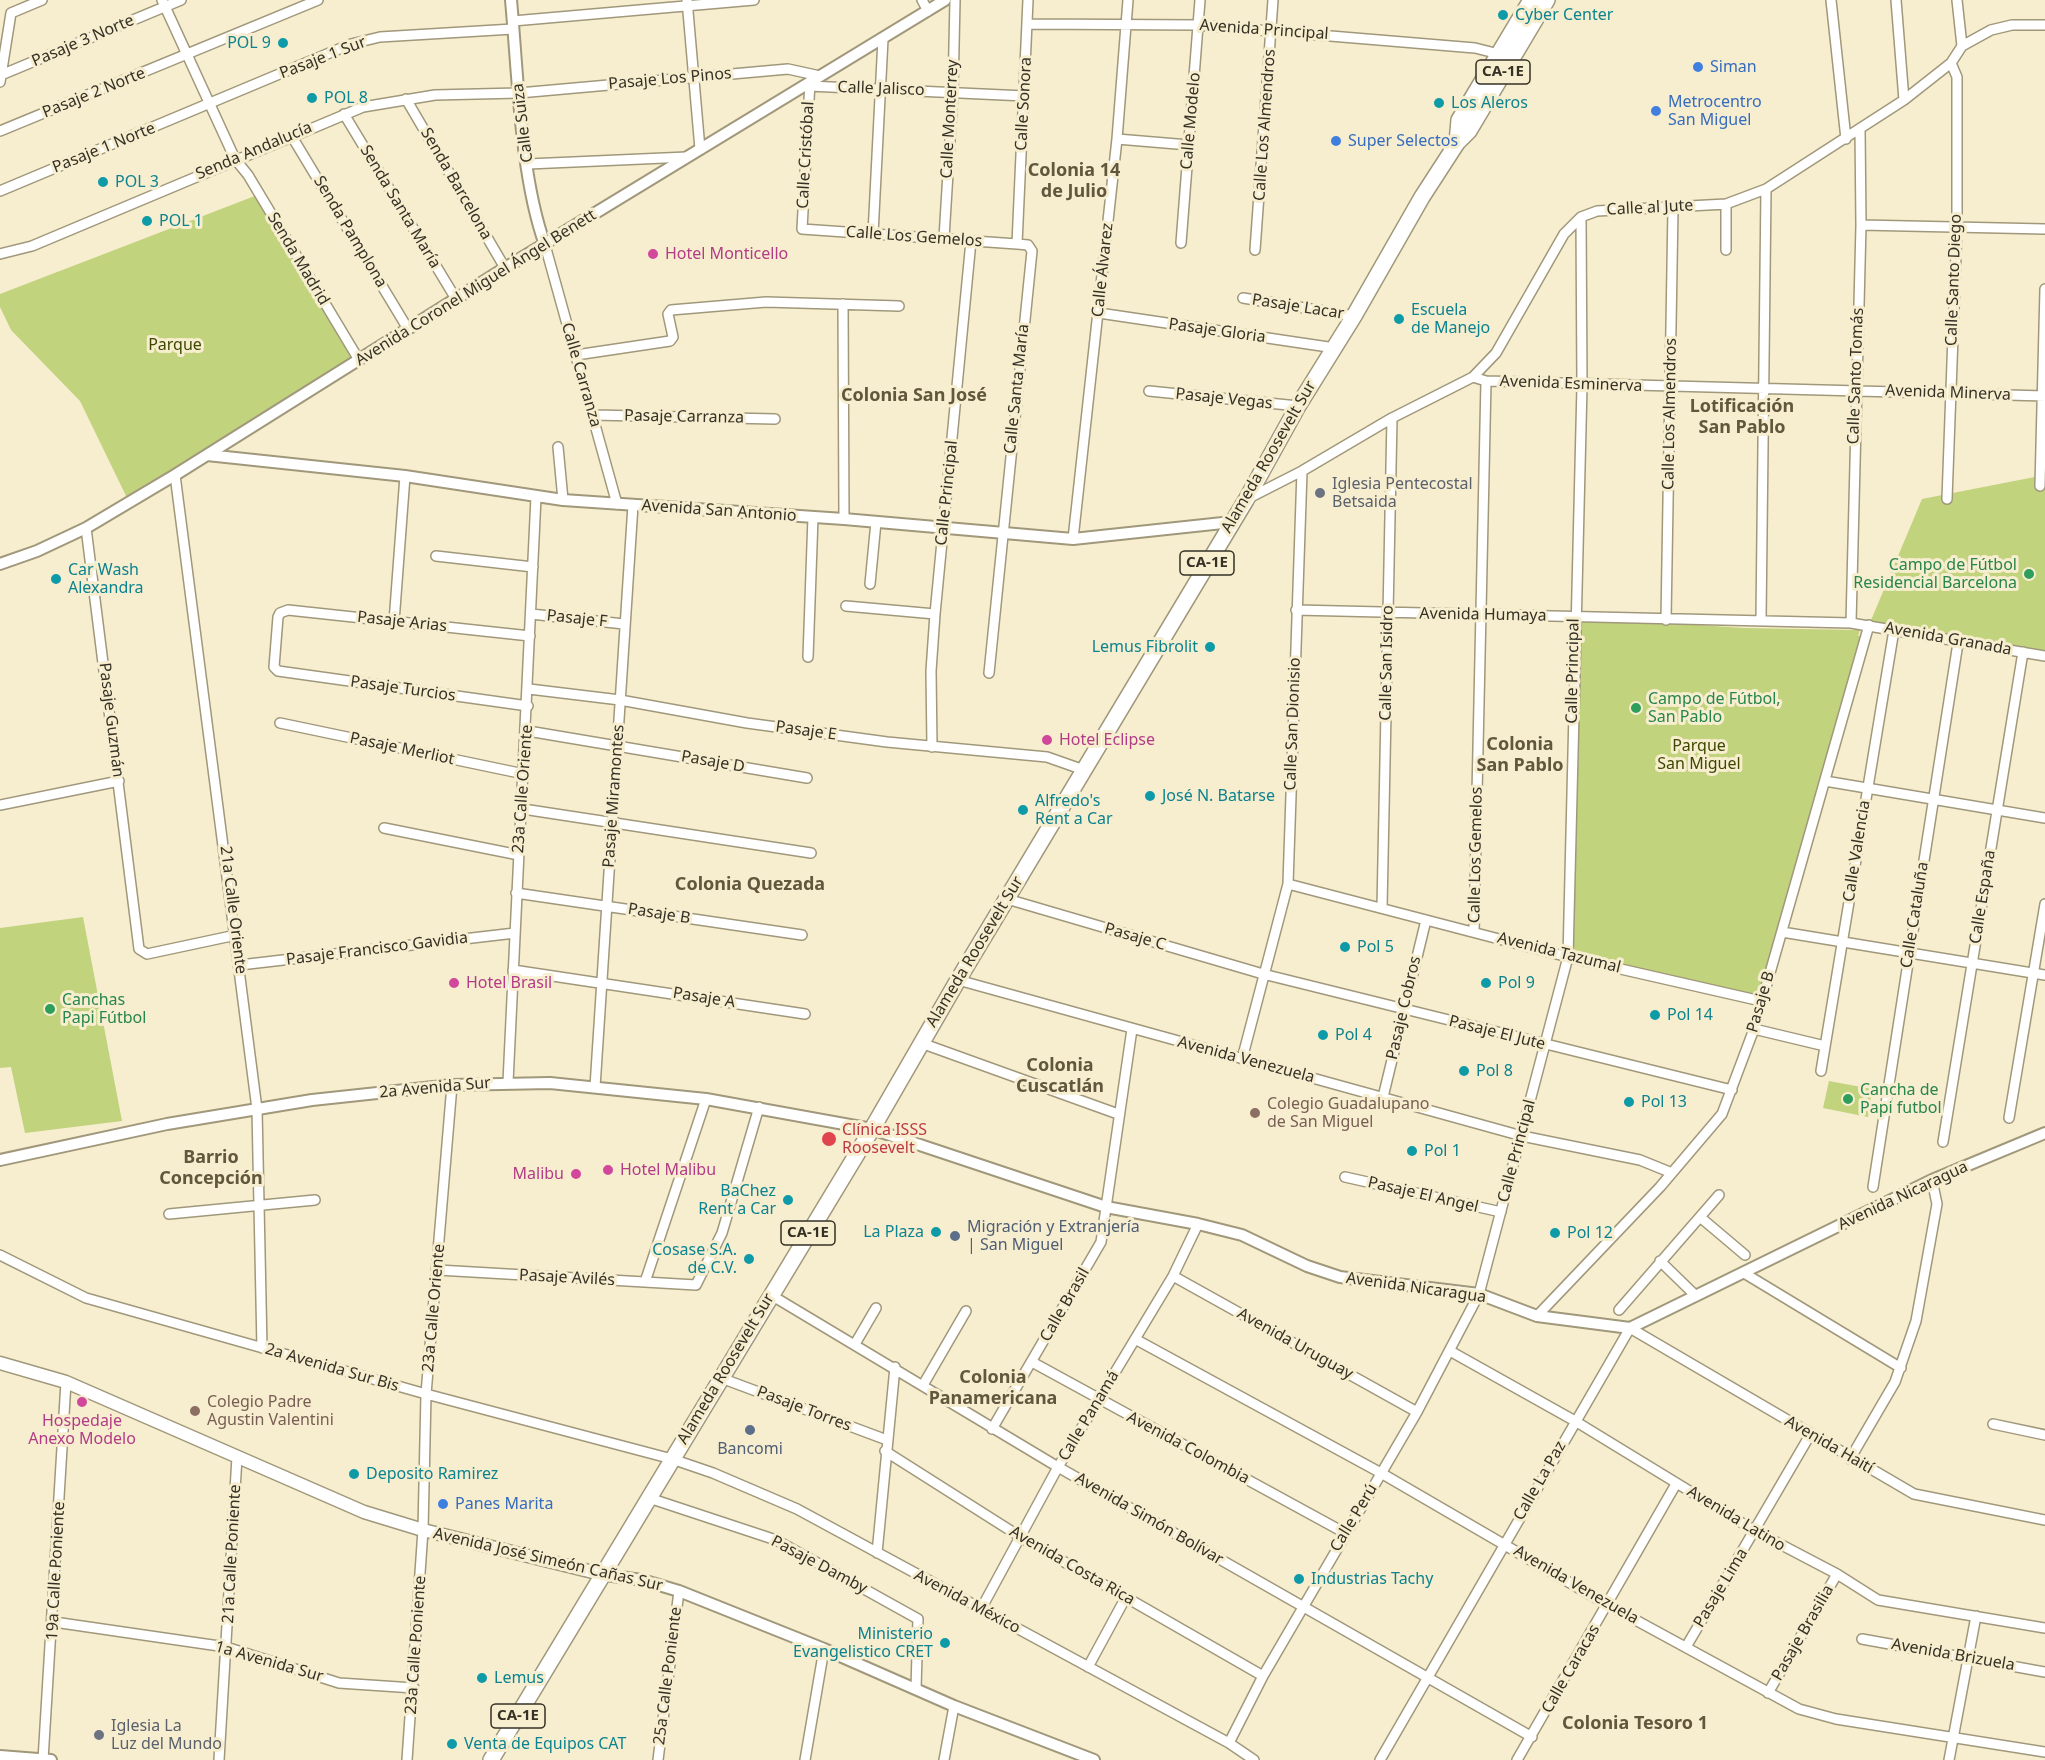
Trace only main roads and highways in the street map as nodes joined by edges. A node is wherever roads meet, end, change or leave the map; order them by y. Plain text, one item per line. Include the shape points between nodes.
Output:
1 (1531, 0) edge
2 (1547, 0) edge
3 (1456, 143) junction
4 (0, 1363) edge
5 (605, 1575) junction
6 (491, 1760) edge

1 - 3 highway, CA-1E via 1459,120
2 - 3 highway, CA-1E via 1469,130
3 - 5 highway, Alameda Roosevelt Sur / CA-1E
4 - 5 main road, Avenida José Simeón Cañas Sur via 66,1382 364,1512
5 - 6 highway, Alameda Roosevelt Sur / CA-1E

